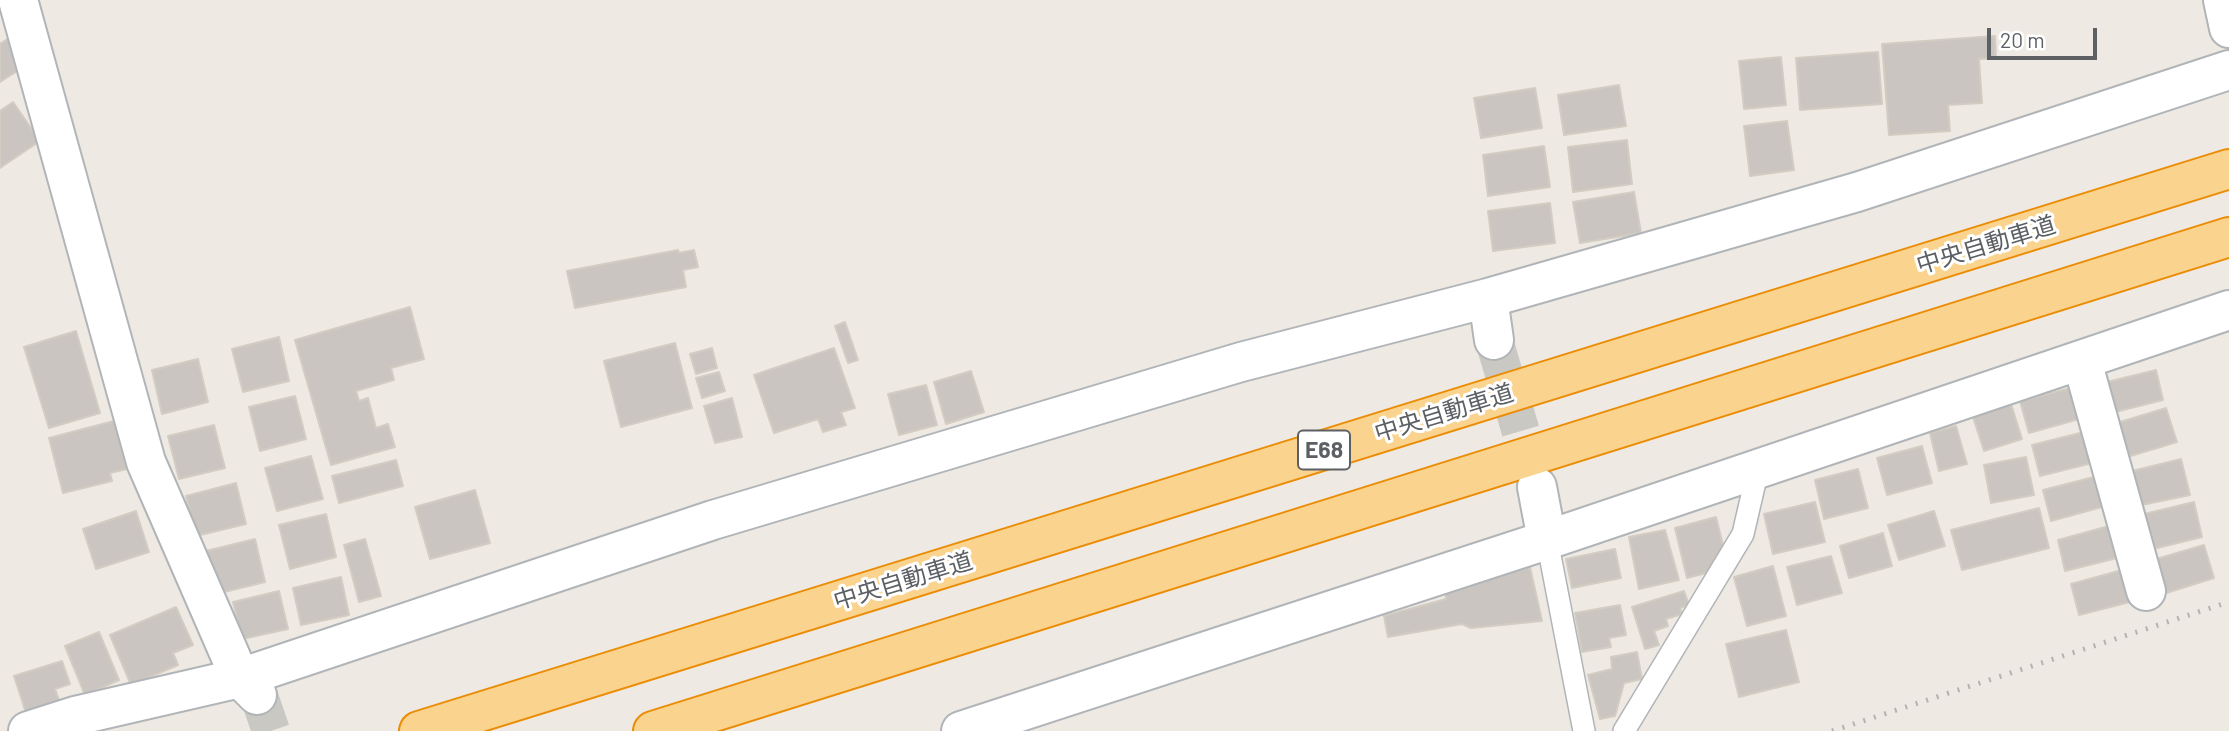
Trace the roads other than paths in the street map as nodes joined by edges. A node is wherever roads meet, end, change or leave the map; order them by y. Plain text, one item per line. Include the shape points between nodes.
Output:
1 (18, 0) edge
2 (2222, 0) edge
3 (2229, 28) edge
4 (2229, 70) edge
5 (2229, 169) edge
6 (2229, 237) edge
7 (1488, 298) junction
8 (2229, 310) edge
9 (1494, 340) tunnel mouth
10 (2082, 360) junction
11 (1759, 469) junction
12 (1537, 487) tunnel mouth
13 (1548, 540) junction
14 (2146, 591) dead end
15 (249, 687) junction
16 (28, 731) edge
17 (419, 731) edge
18 (653, 731) edge
19 (961, 731) edge
20 (1584, 731) edge
21 (1624, 731) edge

1 - 15 street via 146,462
2 - 3 street
4 - 7 street via 1857,192
5 - 17 highway, 中央自動車道 / E68
6 - 18 highway
7 - 9 street
7 - 15 street via 1241,362 726,516
8 - 10 street
10 - 11 street
10 - 14 street
11 - 13 street
11 - 21 lane via 1743,534
12 - 13 street
13 - 19 street
13 - 20 lane
15 - 16 street via 75,716

